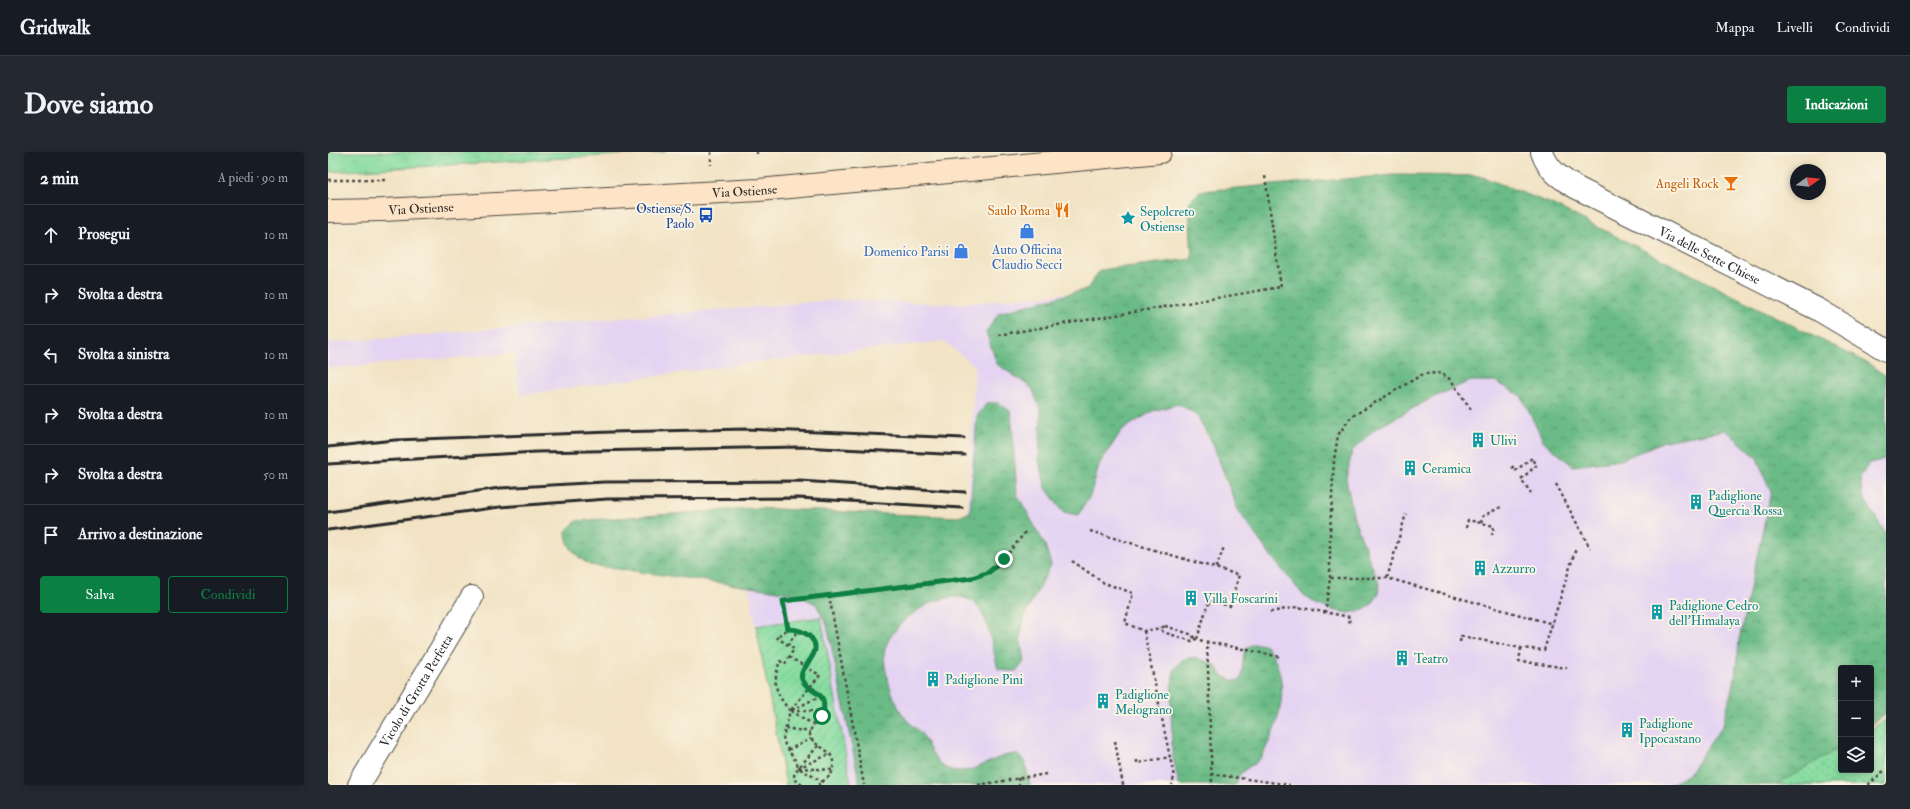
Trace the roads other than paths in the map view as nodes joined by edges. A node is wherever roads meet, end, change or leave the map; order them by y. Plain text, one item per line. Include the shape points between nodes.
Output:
1 (1160, 152) edge
2 (1542, 152) edge
3 (328, 210) edge
4 (1886, 350) edge
5 (472, 597) dead end
6 (359, 785) edge

1 - 3 main road, Via Ostiense via 758,190 383,210
2 - 4 street, Via delle Sette Chiese via 1552,171 1575,187 1819,310
5 - 6 street, Vicolo di Grotta Perfetta

